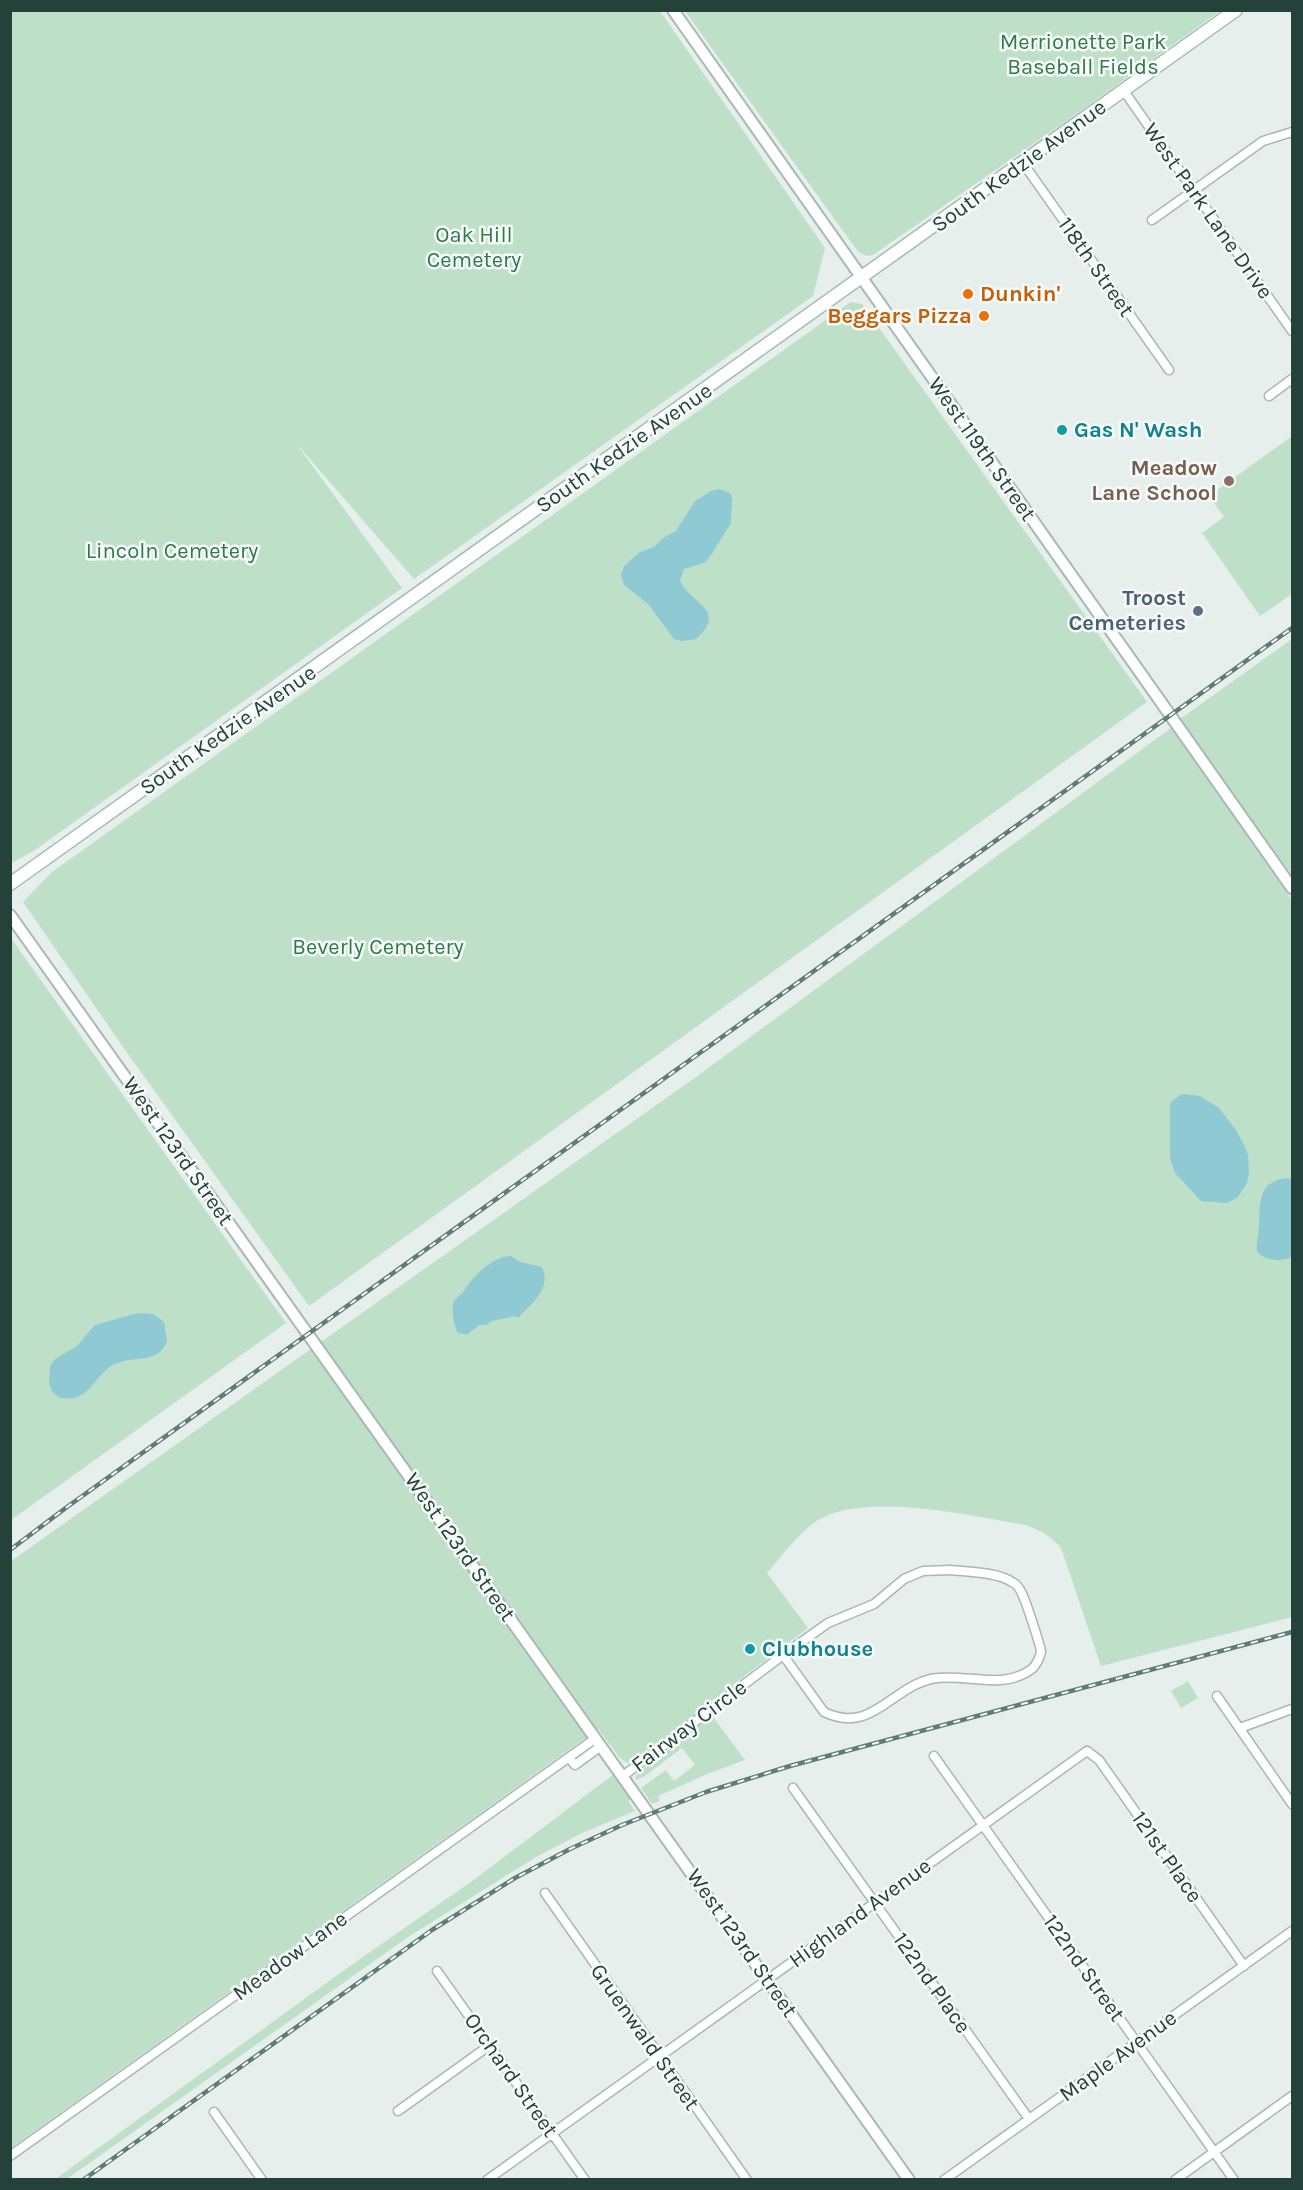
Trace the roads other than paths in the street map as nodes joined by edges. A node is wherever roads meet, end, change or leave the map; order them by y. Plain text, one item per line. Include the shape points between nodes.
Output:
1 (673, 10) edge
2 (1236, 10) edge
3 (1124, 91) junction
4 (1293, 132) edge
5 (1023, 163) junction
6 (1194, 190) junction
7 (1152, 220) dead end
8 (862, 279) junction
9 (1293, 331) edge
10 (1169, 370) dead end
11 (1293, 379) edge
12 (1269, 396) dead end
13 (10, 884) edge
14 (1293, 888) edge
15 (10, 915) edge
16 (783, 1655) junction
17 (1217, 1696) dead end
18 (1293, 1709) edge
19 (1240, 1728) junction
20 (598, 1742) junction
21 (1087, 1751) joint
22 (933, 1756) dead end
23 (623, 1776) junction
24 (793, 1788) dead end
25 (1293, 1803) edge
26 (983, 1825) junction
27 (545, 1893) dead end
28 (875, 1902) junction
29 (1293, 1931) edge
30 (1244, 1966) junction
31 (437, 1971) dead end
32 (767, 1979) junction
33 (1137, 2042) junction
34 (490, 2045) junction
35 (659, 2057) junction
36 (1293, 2096) edge
37 (398, 2111) dead end
38 (214, 2112) dead end
39 (1029, 2120) junction
40 (552, 2133) junction
41 (1214, 2151) junction
42 (10, 2156) edge
43 (261, 2179) edge
44 (487, 2180) edge
45 (585, 2180) edge
46 (747, 2180) edge
47 (909, 2180) edge
48 (944, 2180) edge
49 (1175, 2180) edge
50 (1234, 2180) edge

1 - 8 street, West 119th Street
2 - 3 main road, South Kedzie Avenue
3 - 5 main road, South Kedzie Avenue
3 - 6 street, West Park Lane Drive
4 - 6 street via 1263,141
5 - 8 main road, South Kedzie Avenue
5 - 10 street, 118th Street
6 - 7 street
6 - 9 street, West Park Lane Drive
8 - 13 main road, South Kedzie Avenue
8 - 14 street, West 119th Street
11 - 12 street
15 - 20 street, West 123rd Street
16 - 16 street, Fairway Circle via 828,1623 874,1604 904,1579 935,1570 1001,1575 1015,1583 1024,1596 1041,1651 1035,1666 1011,1680 954,1676 929,1679 871,1714 848,1719 824,1712
16 - 23 street, Fairway Circle
17 - 19 street
18 - 19 street
19 - 25 street
20 - 23 street, West 123rd Street
20 - 42 street, Meadow Lane
21 - 26 street, Highland Avenue
21 - 30 street, 121st Place via 1099,1760
22 - 26 street, 122nd Street
23 - 32 street, West 123rd Street
24 - 28 street, 122nd Place
26 - 28 street, Highland Avenue
26 - 33 street, 122nd Street
27 - 35 street, Gruenwald Street
28 - 32 street, Highland Avenue
28 - 39 street, 122nd Place
29 - 30 street, Maple Avenue
30 - 33 street, Maple Avenue
31 - 34 street, Orchard Street
32 - 35 street, Highland Avenue
32 - 47 street, West 123rd Street
33 - 39 street, Maple Avenue
33 - 41 street, 122nd Street
34 - 37 street
34 - 40 street, Orchard Street
35 - 40 street, Highland Avenue
35 - 46 street, Gruenwald Street
36 - 41 street
38 - 43 street
39 - 48 street, Maple Avenue
40 - 44 street, Highland Avenue
40 - 45 street, Orchard Street
41 - 49 street
41 - 50 street, 122nd Street

